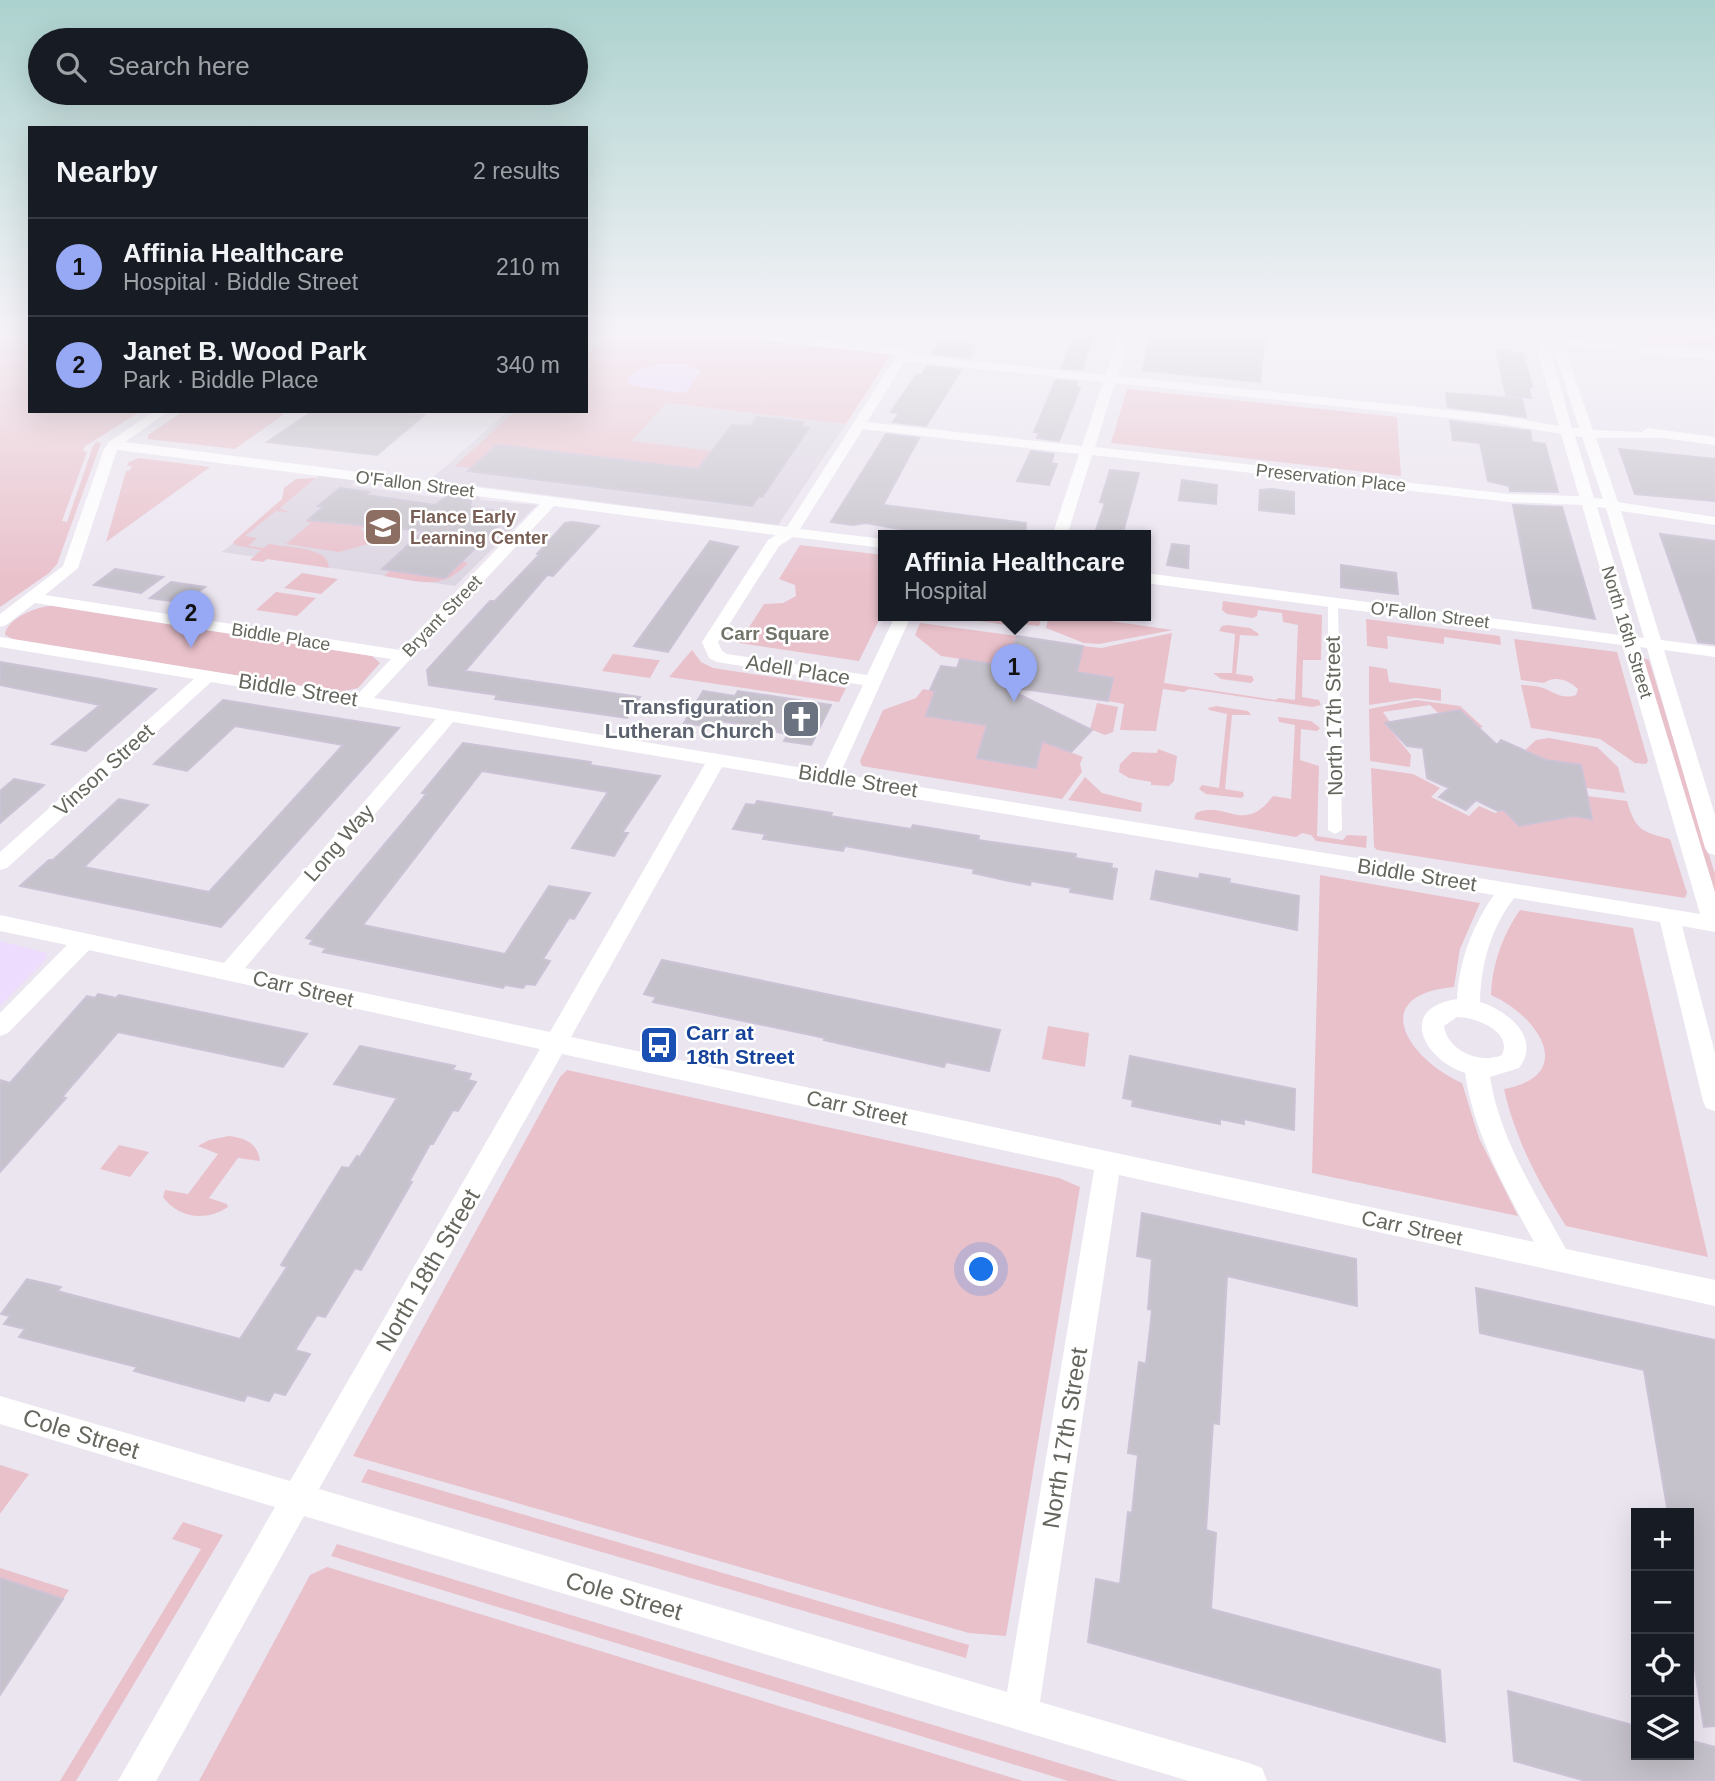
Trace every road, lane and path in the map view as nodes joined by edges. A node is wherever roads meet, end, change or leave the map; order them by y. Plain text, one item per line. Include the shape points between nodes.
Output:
1 (158, 414) edge
2 (867, 414) edge
3 (1099, 414) edge
4 (1451, 414) edge
5 (1562, 414) edge
6 (1581, 414) edge
7 (860, 425) junction
8 (1565, 426) junction
9 (1586, 428) junction
10 (1715, 441) edge
11 (114, 445) junction
12 (1087, 450) junction
13 (551, 501) junction
14 (1590, 508) junction
15 (1613, 510) junction
16 (1715, 521) edge
17 (1061, 530) edge
18 (791, 532) junction
19 (878, 543) edge
20 (1151, 579) edge
21 (34, 598) junction
22 (1334, 603) junction
23 (901, 621) edge
24 (0, 622) edge
25 (1630, 641) junction
26 (0, 642) edge
27 (1652, 644) junction
28 (1715, 652) edge
29 (404, 656) junction
30 (208, 676) junction
31 (873, 681) junction
32 (362, 700) junction
33 (450, 715) junction
34 (718, 758) junction
35 (829, 776) junction
36 (1335, 830) dead end
37 (1715, 848) edge
38 (0, 863) edge
39 (1509, 890) junction
40 (1669, 916) junction
41 (0, 923) edge
42 (1715, 924) edge
43 (85, 942) junction
44 (229, 972) junction
45 (1468, 1008) junction
46 (0, 1027) edge
47 (556, 1043) junction
48 (1476, 1067) junction
49 (1715, 1101) edge
50 (1108, 1162) junction
51 (1557, 1259) junction
52 (1715, 1293) edge
53 (0, 1410) edge
54 (298, 1500) junction
55 (1021, 1714) junction
56 (136, 1781) edge
57 (1249, 1781) edge

1 - 11 street
2 - 7 street
3 - 12 street
4 - 8 street
5 - 8 street, North 16th Street
6 - 9 street, North 16th Street
7 - 12 street, Preservation Place
7 - 18 street
8 - 9 street
8 - 14 street, North 16th Street
9 - 10 street
9 - 15 street, North 16th Street
11 - 13 street, O'Fallon Street
11 - 21 street via 71,568
12 - 14 street, Preservation Place via 1509,498 1542,507
12 - 17 street
13 - 18 street, O'Fallon Street
13 - 29 street, Bryant Street
14 - 15 street, Preservation Place
14 - 25 street, North 16th Street
15 - 16 street, Preservation Place via 1663,520
15 - 27 street, North 16th Street
18 - 19 street, O'Fallon Street
18 - 31 street, Adell Place via 773,543 710,642 715,654
20 - 22 street, O'Fallon Street
21 - 24 street
21 - 29 street, Biddle Place
22 - 25 street, O'Fallon Street
22 - 36 lane, North 17th Street
23 - 31 street
25 - 27 street, O'Fallon Street
25 - 42 street, North 16th Street
26 - 30 street, Biddle Street
27 - 28 street, O'Fallon Street
27 - 37 street, North 16th Street
29 - 32 street, Bryant Street
30 - 32 street, Biddle Street
30 - 38 street, Vinson Street
31 - 35 street
32 - 33 street, Biddle Street
33 - 34 street, Biddle Street
33 - 44 street, Long Way
34 - 35 street, Biddle Street
34 - 47 street, North 18th Street
35 - 39 street, Biddle Street
39 - 40 street, Biddle Street
39 - 45 street via 1494,909 1478,947
40 - 42 street, Biddle Street
40 - 49 street
41 - 43 street, Carr Street
43 - 44 street, Carr Street
43 - 46 street
44 - 47 street, Carr Street
45 - 48 street via 1443,1011 1432,1025 1433,1034 1447,1054
45 - 48 street via 1505,1025 1517,1045 1510,1062
47 - 50 street, Carr Street
47 - 54 street, North 18th Street
48 - 51 street via 1496,1136
50 - 51 street, Carr Street
50 - 55 street, North 17th Street
51 - 52 street, Carr Street
53 - 54 street, Cole Street
54 - 55 street, Cole Street
54 - 56 street, North 18th Street
55 - 57 street, Cole Street

